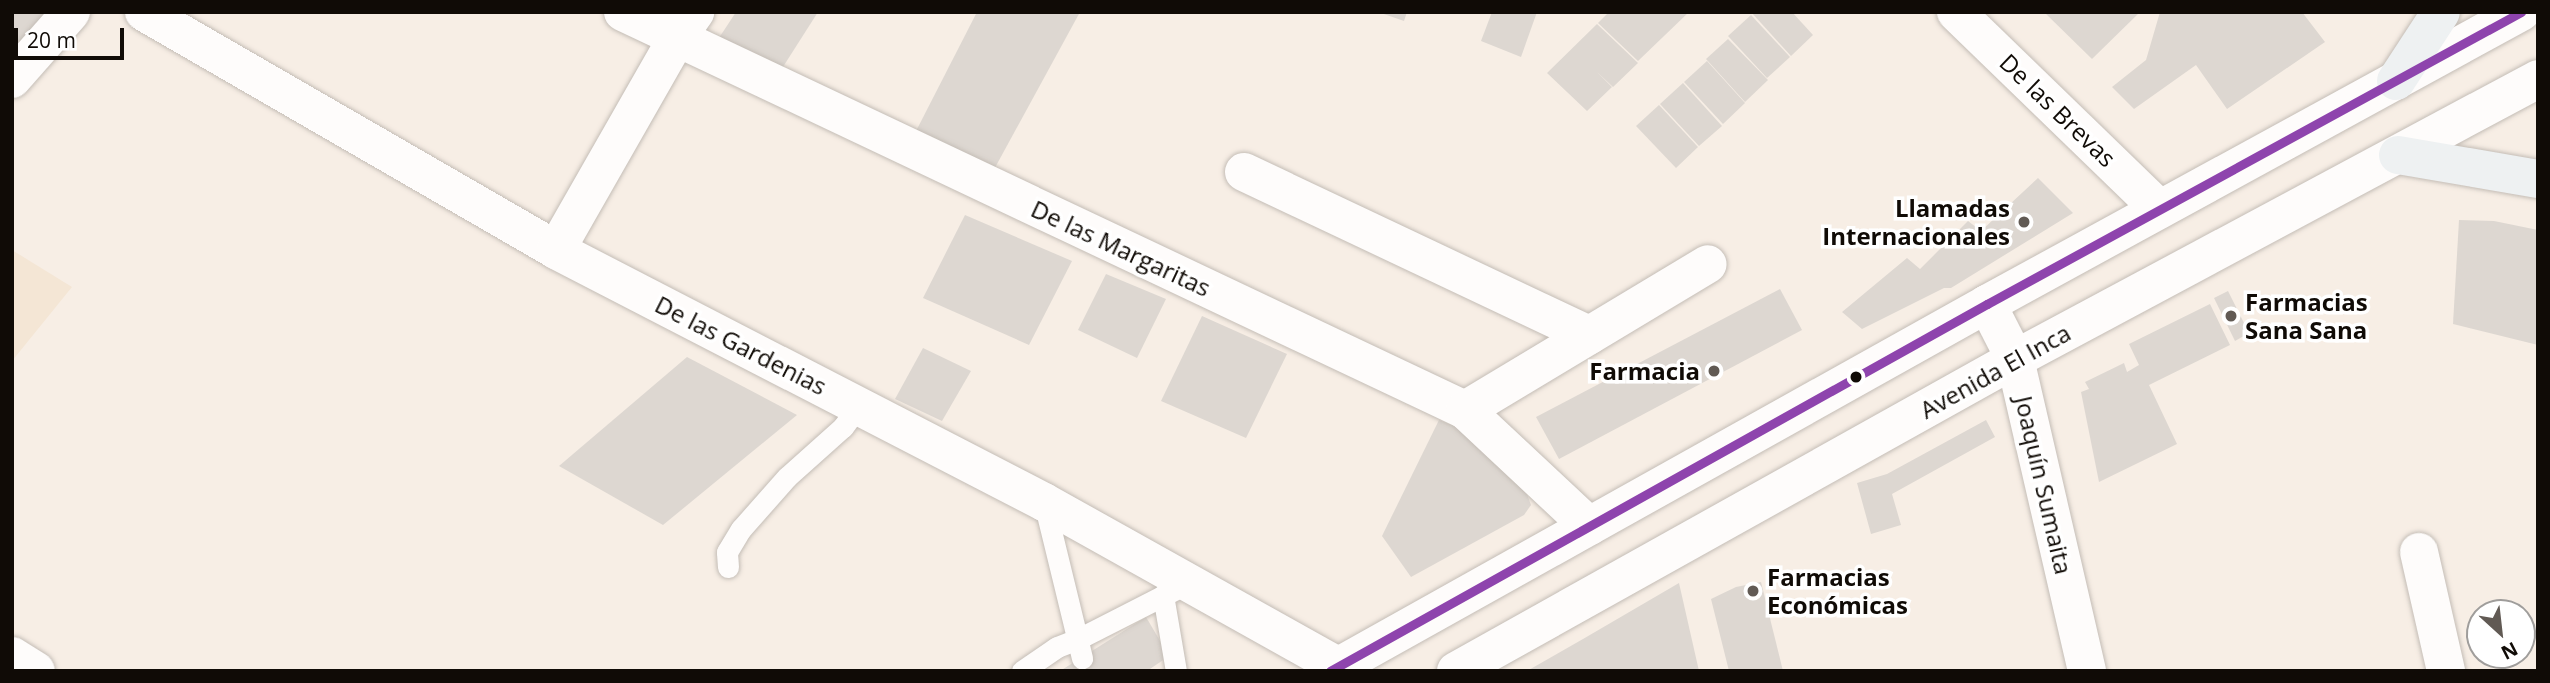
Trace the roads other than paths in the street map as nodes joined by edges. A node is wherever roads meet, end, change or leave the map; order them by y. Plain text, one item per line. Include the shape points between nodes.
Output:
1 (71, 12) edge
2 (144, 12) edge
3 (623, 12) edge
4 (1956, 12) edge
5 (2441, 12) edge
6 (2521, 12) edge
7 (686, 25) edge
8 (12, 79) edge
9 (2538, 79) edge
10 (2396, 81) junction
11 (2398, 155) junction
12 (1244, 172) dead end
13 (2538, 178) edge
14 (2159, 209) junction
15 (556, 250) junction
16 (1708, 264) dead end
17 (1987, 304) junction
18 (1589, 335) junction
19 (2015, 359) junction
20 (858, 406) junction
21 (1465, 410) junction
22 (1045, 502) junction
23 (1589, 526) junction
24 (2419, 552) dead end
25 (728, 568) dead end
26 (1176, 589) junction
27 (1080, 648) junction
28 (12, 656) edge
29 (1337, 669) edge
30 (36, 671) edge
31 (1022, 671) edge
32 (1176, 671) edge
33 (1456, 671) edge
34 (2087, 671) edge
35 (2446, 671) edge

1 - 8 street
2 - 15 street, De las Gardenias
3 - 7 street, De las Margaritas
4 - 14 street, De las Brevas
5 - 10 main road
6 - 10 street
7 - 15 street
7 - 21 street, De las Margaritas
9 - 11 street, Avenida El Inca
10 - 14 street
11 - 13 main road
11 - 19 street, Avenida El Inca
12 - 18 street
14 - 17 street
15 - 20 street, De las Gardenias
16 - 18 street
17 - 19 street, Joaquín Sumaita
17 - 23 street
18 - 21 street
19 - 33 street, Avenida El Inca
19 - 34 street, Joaquín Sumaita
20 - 22 street, De las Gardenias
20 - 25 lane via 844,427 788,477 741,529 727,552
21 - 23 street, De las Margaritas
22 - 26 street, De las Gardenias
22 - 27 lane
23 - 29 street
24 - 35 street
26 - 27 lane
26 - 29 street, De las Gardenias
26 - 32 lane
27 - 31 lane via 1057,647
28 - 30 street

